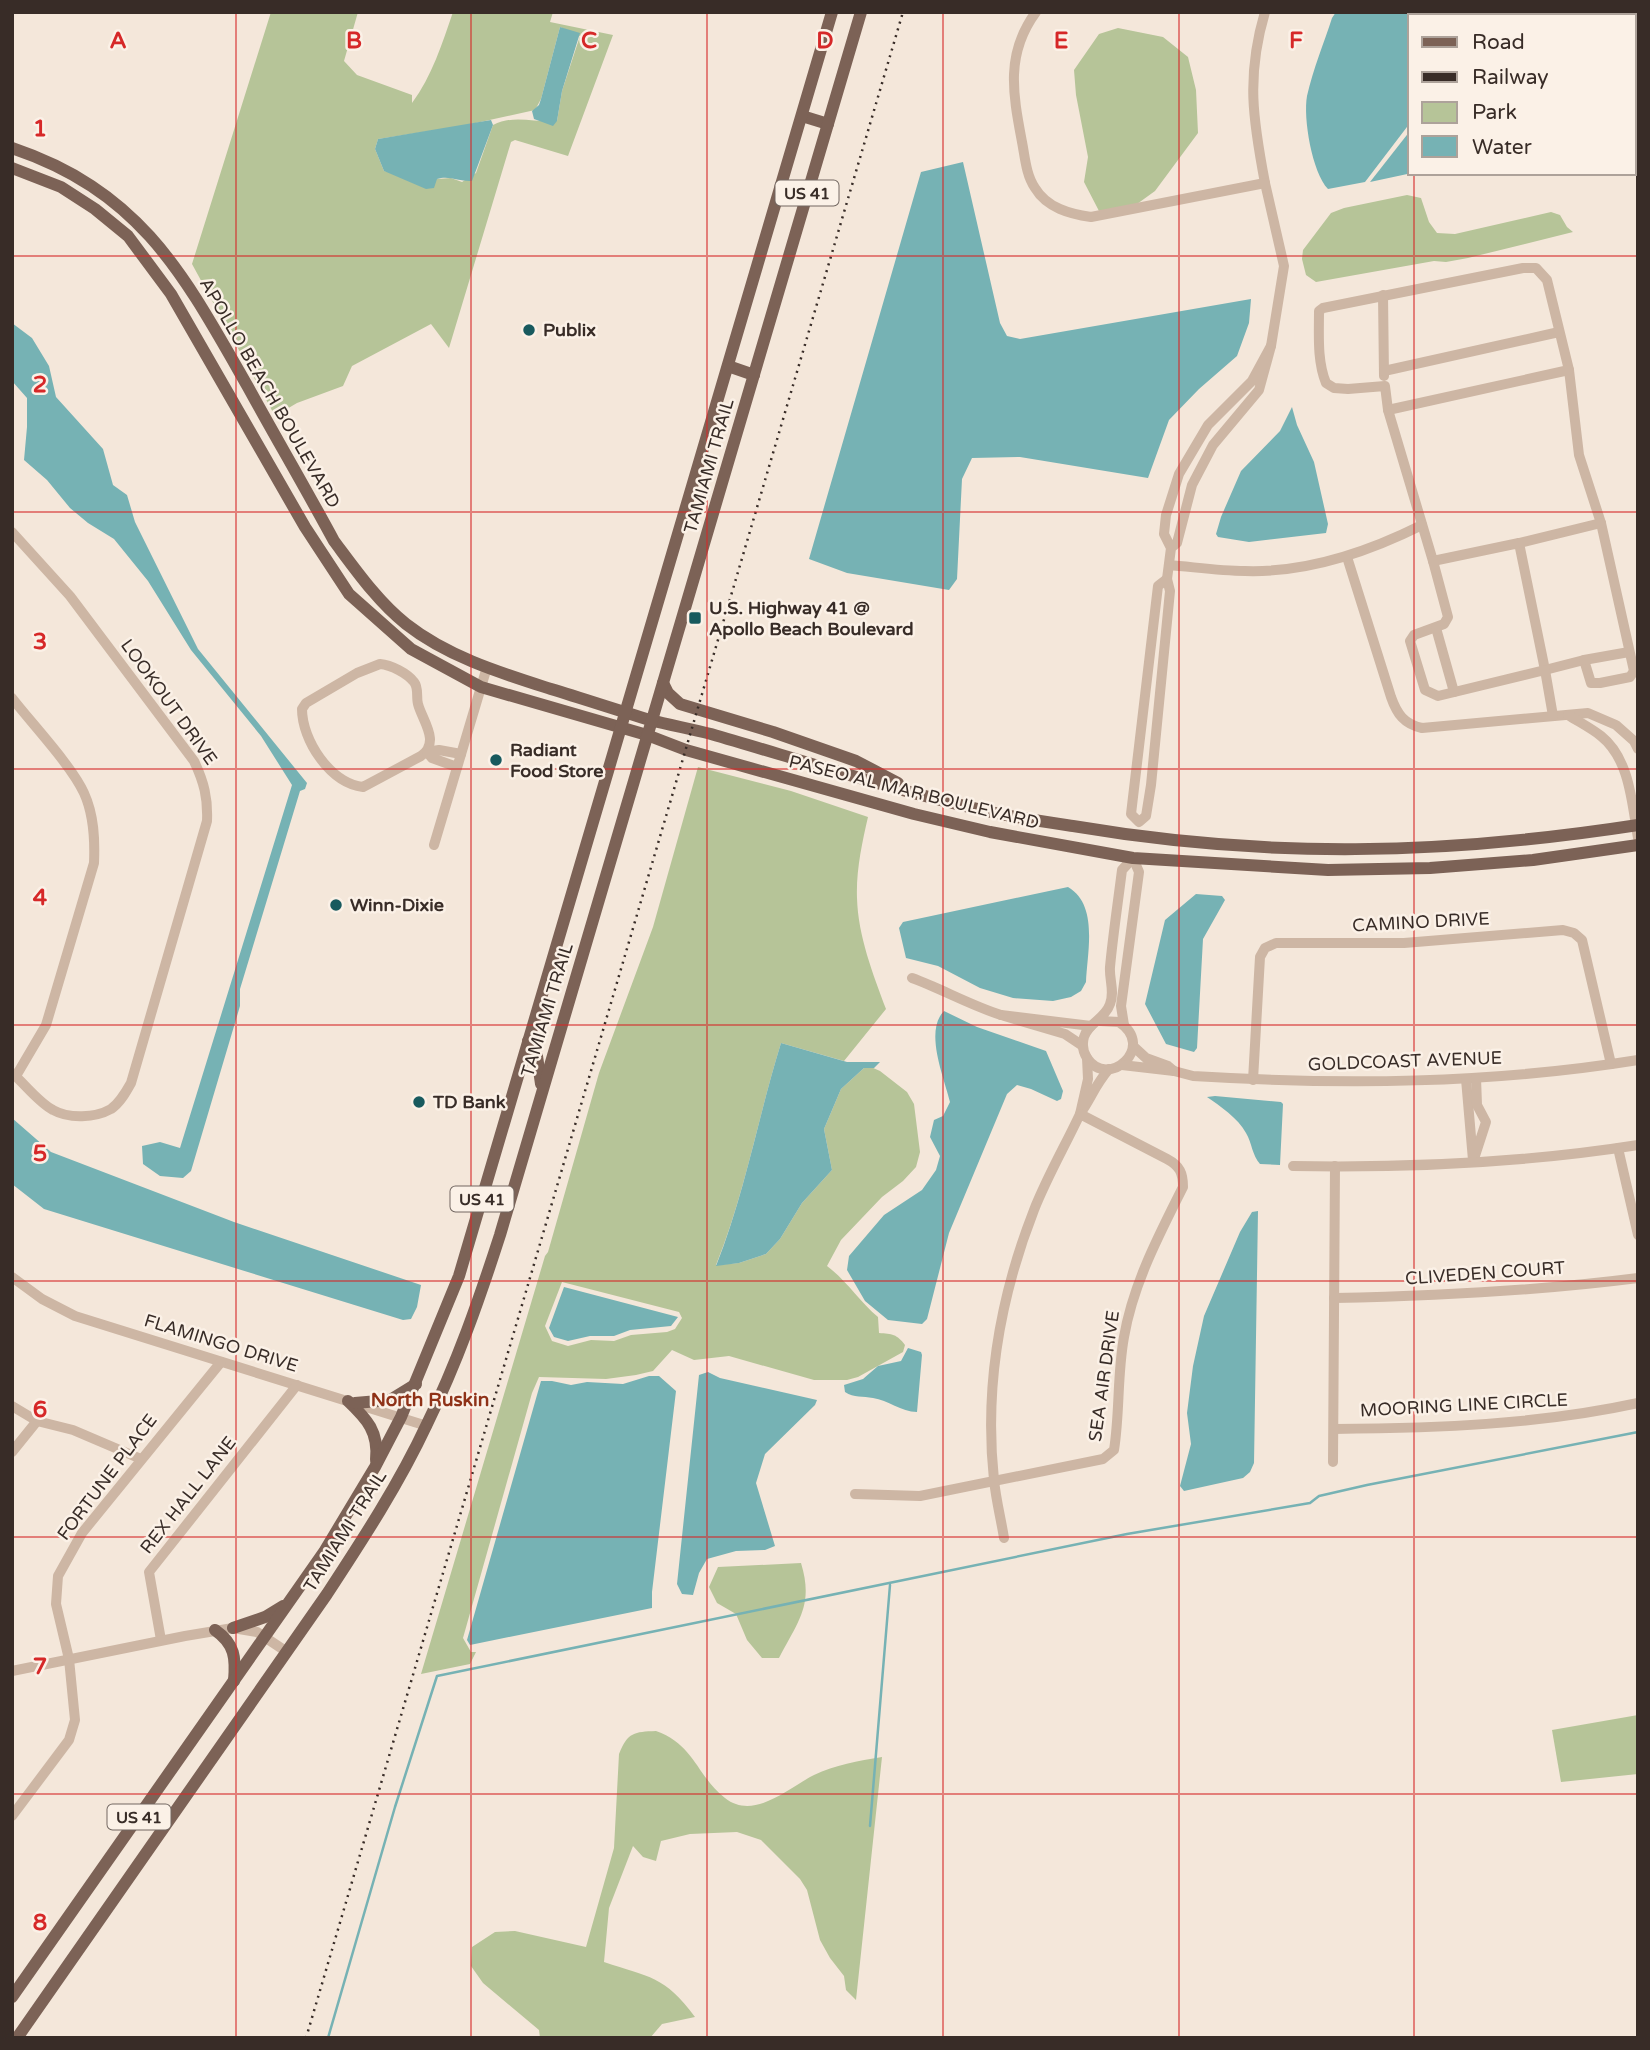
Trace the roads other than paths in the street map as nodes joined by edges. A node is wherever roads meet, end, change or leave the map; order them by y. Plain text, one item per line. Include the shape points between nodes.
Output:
1 (832, 12) edge
2 (861, 12) edge
3 (1036, 12) edge
4 (1265, 12) edge
5 (802, 116) junction
6 (828, 124) junction
7 (12, 148) edge
8 (12, 168) edge
9 (1265, 183) junction
10 (1382, 295) junction
11 (1559, 332) junction
12 (1271, 345) junction
13 (728, 366) junction
14 (1569, 370) junction
15 (1384, 371) junction
16 (754, 375) junction
17 (1385, 386) junction
18 (1388, 410) junction
19 (1601, 523) junction
20 (1422, 525) junction
21 (12, 532) edge
22 (1519, 543) junction
23 (1171, 548) junction
24 (1347, 557) junction
25 (1433, 561) junction
26 (1169, 565) junction
27 (1167, 579) junction
28 (1436, 628) junction
29 (1629, 652) junction
30 (1584, 660) junction
31 (488, 667) junction
32 (1545, 670) junction
33 (663, 683) junction
34 (481, 687) junction
35 (1454, 692) junction
36 (12, 698) edge
37 (626, 712) junction
38 (1568, 715) junction
39 (1553, 716) junction
40 (652, 720) junction
41 (621, 727) junction
42 (647, 735) junction
43 (1638, 749) edge
44 (426, 752) junction
45 (461, 754) junction
46 (457, 767) junction
47 (920, 795) junction
48 (1637, 830) edge
49 (1137, 837) junction
50 (435, 845) dead end
51 (1638, 845) edge
52 (1133, 858) junction
53 (912, 978) dead end
54 (1001, 1015) junction
55 (1096, 1023) junction
56 (1124, 1025) junction
57 (528, 1041) junction
58 (1083, 1046) junction
59 (1133, 1046) junction
60 (1087, 1058) junction
61 (1638, 1060) edge
62 (1611, 1064) junction
63 (1122, 1065) junction
64 (1110, 1069) junction
65 (1174, 1072) junction
66 (14, 1075) edge
67 (1471, 1079) junction
68 (1253, 1080) junction
69 (541, 1091) junction
70 (1080, 1114) junction
71 (1638, 1145) edge
72 (1618, 1148) junction
73 (1473, 1162) junction
74 (1293, 1166) dead end
75 (1335, 1166) junction
76 (1638, 1235) edge
77 (12, 1277) edge
78 (1638, 1278) edge
79 (1334, 1298) junction
80 (221, 1362) junction
81 (416, 1384) junction
82 (297, 1385) junction
83 (352, 1402) junction
84 (1638, 1403) edge
85 (12, 1406) edge
86 (401, 1418) junction
87 (37, 1420) junction
88 (427, 1426) junction
89 (1334, 1429) junction
90 (12, 1452) edge
91 (141, 1459) junction
92 (1333, 1462) dead end
93 (375, 1466) junction
94 (994, 1482) junction
95 (855, 1494) dead end
96 (1004, 1538) dead end
97 (290, 1602) junction
98 (233, 1628) junction
99 (215, 1630) junction
100 (265, 1637) junction
101 (161, 1640) junction
102 (287, 1652) junction
103 (69, 1659) junction
104 (12, 1671) edge
105 (234, 1681) junction
106 (12, 1816) edge
107 (12, 1997) edge
108 (17, 2038) edge

1 - 5 main road, TAMIAMI TRAIL / US 41
2 - 6 main road, TAMIAMI TRAIL / US 41
3 - 9 street via 1019,45 1013,94 1027,170 1035,188 1056,208 1091,217
4 - 9 street via 1256,40 1252,82
5 - 6 main road
5 - 13 main road, TAMIAMI TRAIL / US 41
6 - 16 main road, TAMIAMI TRAIL / US 41
7 - 31 main road, APOLLO BEACH BOULEVARD via 80,178 146,231 197,298 334,541 361,577 405,623 445,649
8 - 34 main road, APOLLO BEACH BOULEVARD via 61,187 128,236 171,294 349,594 411,649
9 - 12 street via 1284,266
10 - 11 street via 1536,268 1547,280
10 - 15 street
10 - 17 street via 1319,312 1320,364 1326,383 1334,388
11 - 14 street
11 - 15 street
12 - 23 street via 1259,390 1213,445 1192,485 1177,543
12 - 23 street via 1252,381 1208,425 1179,474 1164,534
13 - 16 main road
13 - 37 main road, TAMIAMI TRAIL / US 41
14 - 18 street
14 - 19 street via 1579,455
15 - 17 street
16 - 33 main road, TAMIAMI TRAIL / US 41
17 - 18 street
18 - 20 street
19 - 22 street
19 - 29 street
20 - 24 street
20 - 25 street
21 - 66 street, LOOKOUT DRIVE via 71,596 194,761 208,802 207,821 131,1083 123,1097 93,1115 72,1116 52,1110
22 - 25 street
22 - 32 street
23 - 26 street
24 - 26 street via 1247,571
24 - 39 street via 1402,719 1422,728
25 - 28 street via 1448,617
26 - 27 street
27 - 27 street via 1158,586 1146,680 1131,814 1139,822 1146,816 1151,785 1170,591
28 - 35 street
28 - 35 street via 1414,635 1410,641 1425,690 1438,696
29 - 30 street
29 - 30 street via 1633,675 1600,684 1591,683
30 - 32 street
31 - 34 street
31 - 37 main road, APOLLO BEACH BOULEVARD
32 - 35 street
32 - 39 street
33 - 40 main road, TAMIAMI TRAIL / US 41
33 - 47 main road via 680,704 856,761
34 - 41 main road, APOLLO BEACH BOULEVARD
34 - 45 street
36 - 66 street via 85,794 95,838 94,863 46,1025
37 - 40 main road, APOLLO BEACH BOULEVARD
37 - 41 main road, TAMIAMI TRAIL / US 41
38 - 39 street
38 - 43 street via 1588,713 1616,725
38 - 48 street via 1603,737 1617,754
40 - 42 main road, TAMIAMI TRAIL / US 41
40 - 47 main road, PASEO AL MAR BOULEVARD
41 - 42 main road, APOLLO BEACH BOULEVARD
41 - 57 main road, TAMIAMI TRAIL / US 41
42 - 52 main road, PASEO AL MAR BOULEVARD via 914,814
42 - 69 main road, TAMIAMI TRAIL / US 41
44 - 44 street via 431,739 418,707 414,680 391,665 366,668 302,709 304,729 318,754 353,786 363,788
44 - 45 street
44 - 46 street
45 - 46 street
46 - 50 street
47 - 49 main road, PASEO AL MAR BOULEVARD via 994,813
48 - 49 main road, PASEO AL MAR BOULEVARD via 1375,851 1221,846
49 - 52 street
51 - 52 main road, PASEO AL MAR BOULEVARD via 1430,868 1328,870
52 - 55 street via 1122,870 1110,1004
52 - 56 street via 1139,872 1121,1006
53 - 54 street
54 - 55 street
54 - 58 street via 1065,1034
55 - 56 street via 1113,1020
55 - 58 street via 1085,1033
56 - 59 street
57 - 69 main road via 537,1056
57 - 81 main road, TAMIAMI TRAIL / US 41 via 458,1276
58 - 60 street
59 - 63 street
59 - 65 street, GOLDCOAST AVENUE
60 - 64 street via 1097,1067
60 - 70 street via 1088,1079
61 - 62 street, GOLDCOAST AVENUE
62 - 67 street, GOLDCOAST AVENUE
62 - 68 street, CAMINO DRIVE via 1582,940 1563,930 1404,943 1276,943 1265,947 1260,957
63 - 64 street
63 - 65 street, GOLDCOAST AVENUE
64 - 70 street via 1097,1082
65 - 68 street, GOLDCOAST AVENUE
67 - 68 street, GOLDCOAST AVENUE
67 - 73 street
67 - 73 street via 1486,1122
69 - 88 main road, TAMIAMI TRAIL / US 41 via 484,1284
70 - 94 street via 1035,1207 1003,1306 993,1363
70 - 94 street, SEA AIR DRIVE via 1178,1166 1183,1187 1153,1247 1127,1323 1114,1450 1103,1459
71 - 72 street
72 - 73 street
72 - 76 street
73 - 75 street
74 - 75 street
75 - 79 street, MOORING LINE CIRCLE
77 - 80 street, FLAMINGO DRIVE via 75,1316
78 - 79 street, CLIVEDEN COURT via 1446,1296
79 - 89 street, MOORING LINE CIRCLE
80 - 82 street, FLAMINGO DRIVE
80 - 91 street, FORTUNE PLACE
81 - 83 main road via 390,1399
81 - 86 main road, TAMIAMI TRAIL / US 41
82 - 83 street, FLAMINGO DRIVE
82 - 101 street, REX HALL LANE via 149,1572
83 - 86 street, FLAMINGO DRIVE
83 - 93 main road via 374,1430
84 - 89 street, MOORING LINE CIRCLE via 1520,1422
85 - 87 street
86 - 88 street, FLAMINGO DRIVE
86 - 93 main road, TAMIAMI TRAIL / US 41
87 - 90 street
87 - 91 street
88 - 102 main road, TAMIAMI TRAIL / US 41 via 363,1539
89 - 92 street, MOORING LINE CIRCLE
91 - 103 street, FORTUNE PLACE via 82,1533 58,1576 56,1604
93 - 97 main road, TAMIAMI TRAIL / US 41
94 - 95 street, SEA AIR DRIVE via 920,1496
94 - 96 street
97 - 98 main road
97 - 100 main road, TAMIAMI TRAIL / US 41
98 - 99 street
98 - 100 street
99 - 101 street
99 - 105 main road via 231,1644
100 - 102 street
100 - 105 main road, TAMIAMI TRAIL / US 41
101 - 103 street
102 - 108 main road, TAMIAMI TRAIL / US 41
103 - 104 street
103 - 106 street, FORTUNE PLACE via 75,1720 68,1740
105 - 107 main road, TAMIAMI TRAIL / US 41

